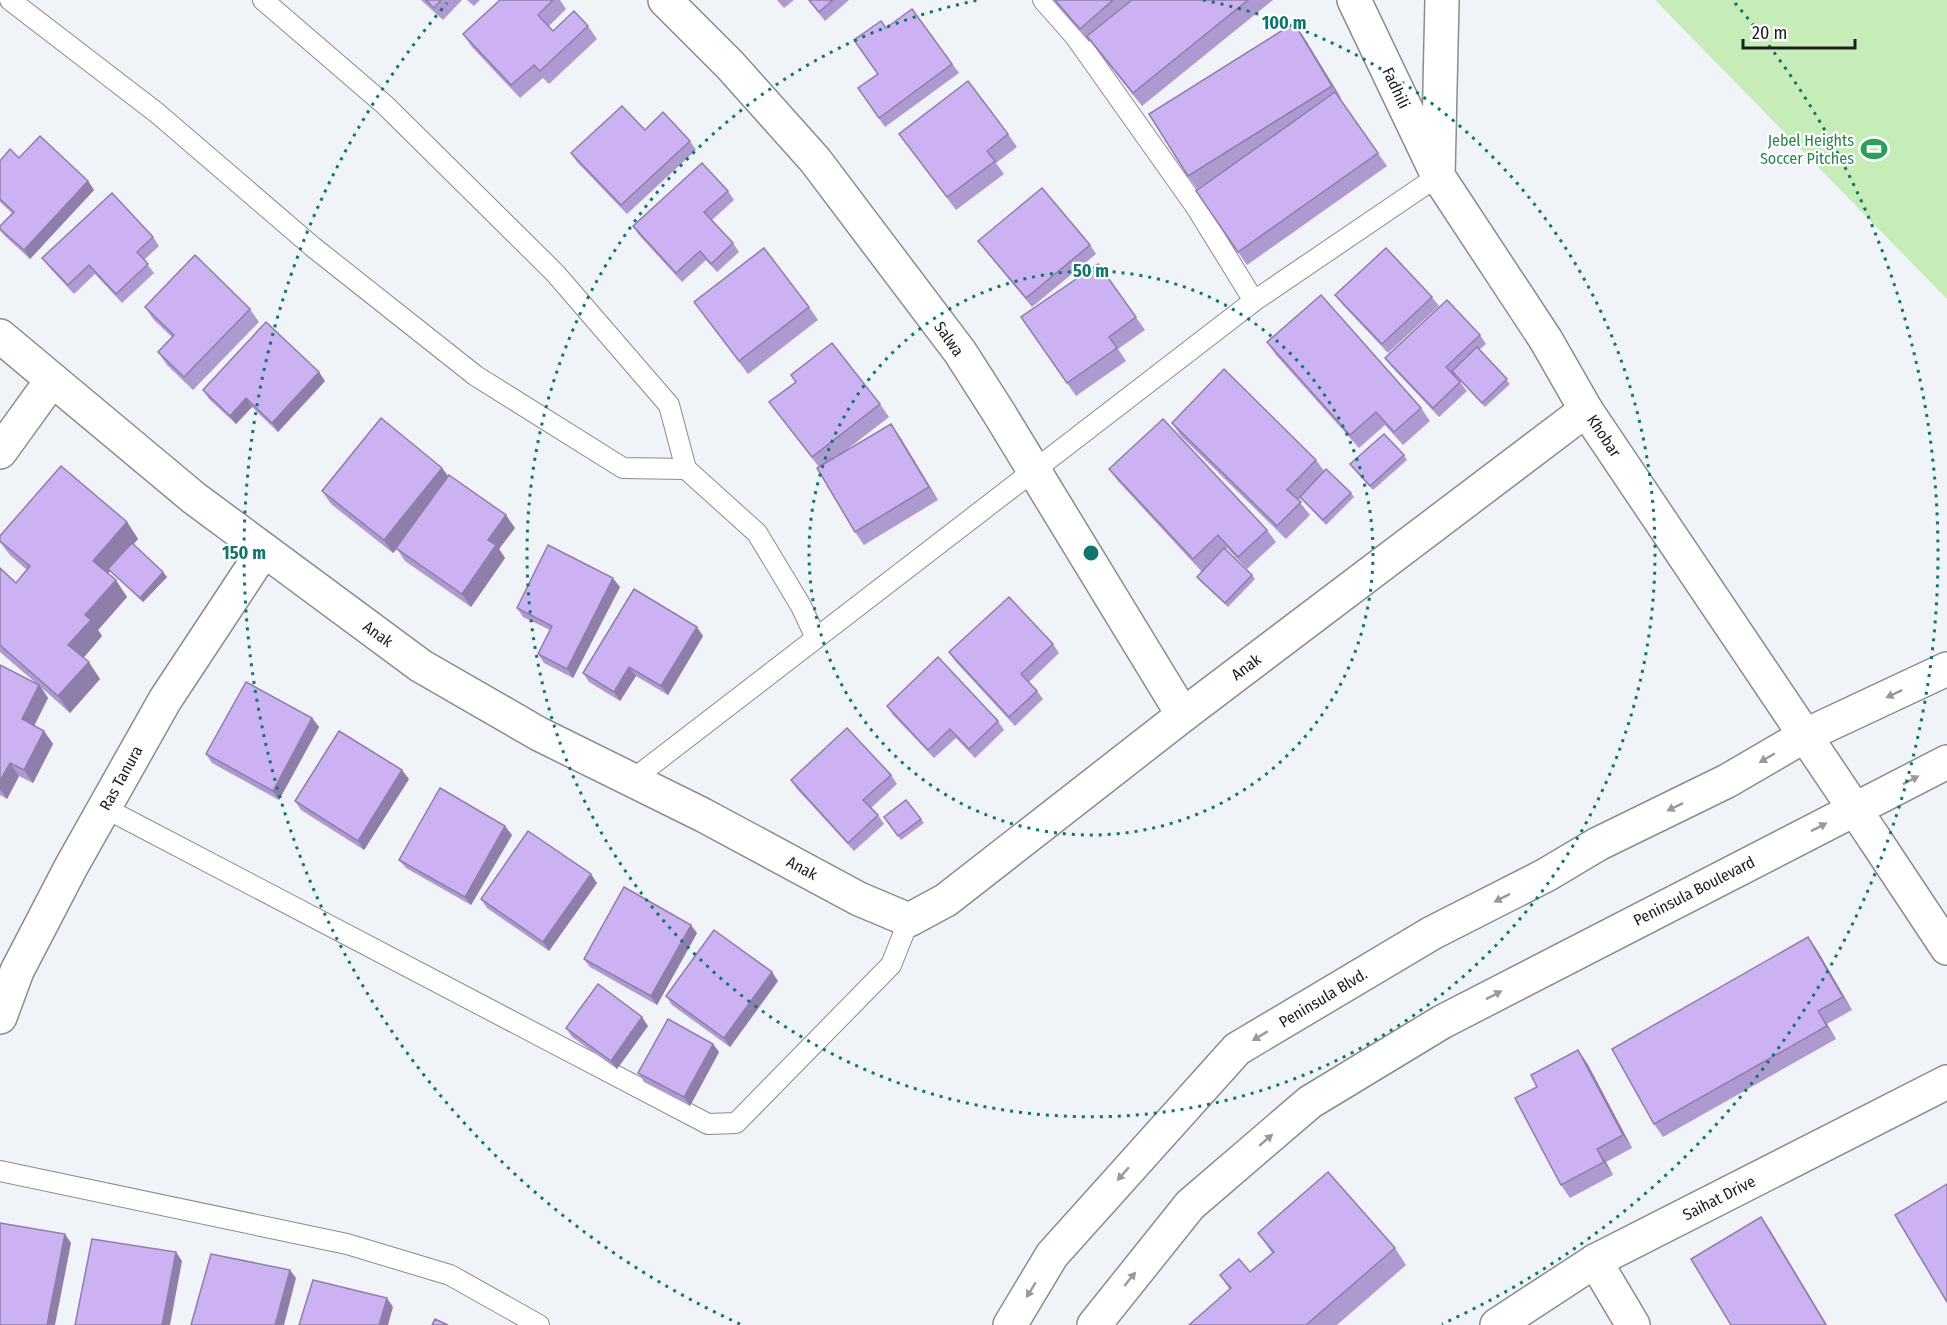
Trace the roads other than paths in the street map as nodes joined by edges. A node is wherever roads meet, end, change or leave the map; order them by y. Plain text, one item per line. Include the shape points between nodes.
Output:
1 (10, 0) edge
2 (263, 0) edge
3 (665, 0) edge
4 (1043, 0) edge
5 (1354, 0) edge
6 (1442, 0) edge
7 (1438, 176) junction
8 (1254, 301) junction
9 (0, 336) edge
10 (52, 380) junction
11 (1586, 410) junction
12 (0, 452) edge
13 (686, 469) junction
14 (1034, 470) junction
15 (264, 550) junction
16 (816, 638) junction
17 (1947, 669) edge
18 (1183, 715) junction
19 (1806, 735) junction
20 (1947, 762) edge
21 (632, 780) junction
22 (105, 808) junction
23 (1854, 808) junction
24 (909, 920) junction
25 (1947, 948) edge
26 (9, 969) edge
27 (0, 1017) edge
28 (1947, 1082) edge
29 (0, 1171) edge
30 (1595, 1261) junction
31 (539, 1325) edge
32 (1010, 1325) edge
33 (1095, 1325) edge
34 (1497, 1325) edge
35 (1633, 1325) edge

1 - 13 lane via 157,112 314,247 476,376 623,468
2 - 13 lane via 385,105 555,273 669,405
3 - 14 street, Salwa via 816,160 960,352
4 - 8 lane via 1074,35 1196,207
5 - 7 street, Fadhili
6 - 7 street
7 - 8 lane
7 - 11 street, Khobar via 1546,340
8 - 14 lane
9 - 10 street, Anak
10 - 12 street
10 - 15 street, Anak via 194,498
11 - 18 street, Anak
11 - 19 street, Khobar
13 - 16 lane via 757,533
14 - 16 lane
14 - 18 street, Salwa
15 - 21 street, Anak via 421,666 539,735
15 - 22 street, Ras Tanura via 165,700
16 - 21 lane
17 -> 19 street
18 - 24 street, Anak via 946,900
19 - 23 street, Khobar
19 -> 32 street, Peninsula Blvd. via 1727,781 1598,844 1432,933 1237,1049 1052,1255
23 -> 20 street, Peninsula Boulevard
21 - 24 street, Anak via 859,899
22 - 24 lane via 708,1124 736,1123 891,965
22 - 26 street, Ras Tanura
23 - 25 street, Khobar
33 -> 23 street, Peninsula Boulevard via 1199,1198 1310,1102 1442,1022
26 - 27 street, Ras Tanura
28 - 30 street, Saihat Drive
29 - 31 lane via 347,1244 450,1275
30 - 34 street, Saihat Drive
30 - 35 street

